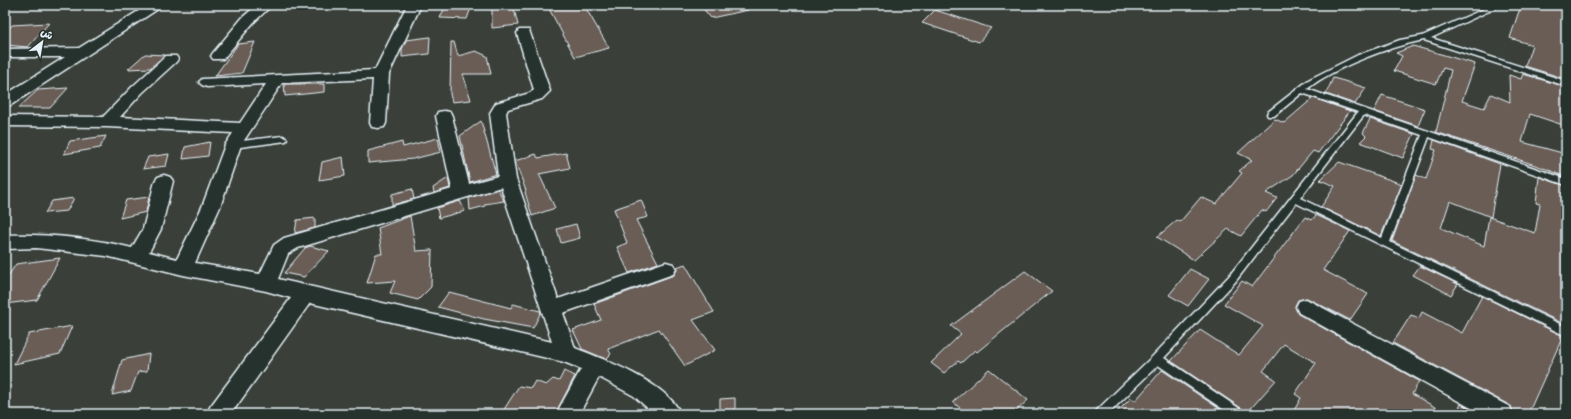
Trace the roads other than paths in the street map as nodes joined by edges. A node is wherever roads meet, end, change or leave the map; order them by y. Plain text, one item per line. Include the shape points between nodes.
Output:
1 (157, 5) edge
2 (265, 5) edge
3 (414, 5) edge
4 (1499, 5) edge
5 (524, 33) dead end
6 (1424, 38) junction
7 (80, 52) junction
8 (5, 53) edge
9 (218, 56) dead end
10 (171, 59) dead end
11 (381, 74) junction
12 (278, 78) junction
13 (207, 82) dead end
14 (1566, 84) edge
15 (1301, 90) junction
16 (5, 102) edge
17 (1363, 110) junction
18 (1271, 114) dead end
19 (444, 116) dead end
20 (5, 121) edge
21 (107, 122) junction
22 (378, 123) dead end
23 (244, 128) junction
24 (1426, 134) junction
25 (283, 139) dead end
26 (233, 145) junction
27 (507, 179) junction
28 (164, 181) dead end
29 (1566, 182) edge
30 (462, 192) junction
31 (1295, 199) junction
32 (5, 242) edge
33 (1385, 243) junction
34 (137, 257) junction
35 (183, 268) junction
36 (666, 269) dead end
37 (266, 283) junction
38 (305, 294) junction
39 (1306, 307) dead end
40 (551, 309) junction
41 (1566, 332) edge
42 (566, 354) junction
43 (1157, 359) junction
44 (595, 365) junction
45 (218, 414) edge
46 (567, 414) edge
47 (670, 414) edge
48 (1100, 414) edge
49 (1239, 414) edge
50 (1502, 414) edge

1 - 7 street
2 - 9 street via 248,20
3 - 11 street
4 - 6 lane
5 - 27 street via 542,92 505,104 498,110
6 - 14 lane
6 - 15 lane via 1403,42 1361,57 1313,81
7 - 8 street
7 - 16 street
10 - 21 street
11 - 12 street
11 - 22 street
12 - 13 street
12 - 23 street via 269,95
15 - 17 lane
15 - 18 lane
17 - 24 lane
17 - 31 lane
19 - 30 street
20 - 21 street
21 - 23 street
23 - 26 street
24 - 29 lane
24 - 33 lane
25 - 26 lane
26 - 35 street via 211,207
27 - 30 street
27 - 40 street
28 - 34 street via 152,229
30 - 37 street via 284,246
31 - 33 lane
31 - 43 lane via 1232,279
32 - 34 street via 36,241 106,249
33 - 41 lane
34 - 35 street
35 - 37 street
36 - 40 street
37 - 38 street
38 - 42 street
38 - 45 street
39 - 50 street
40 - 42 street
42 - 44 street
43 - 48 lane
43 - 49 lane
44 - 46 street
44 - 47 street via 642,390

